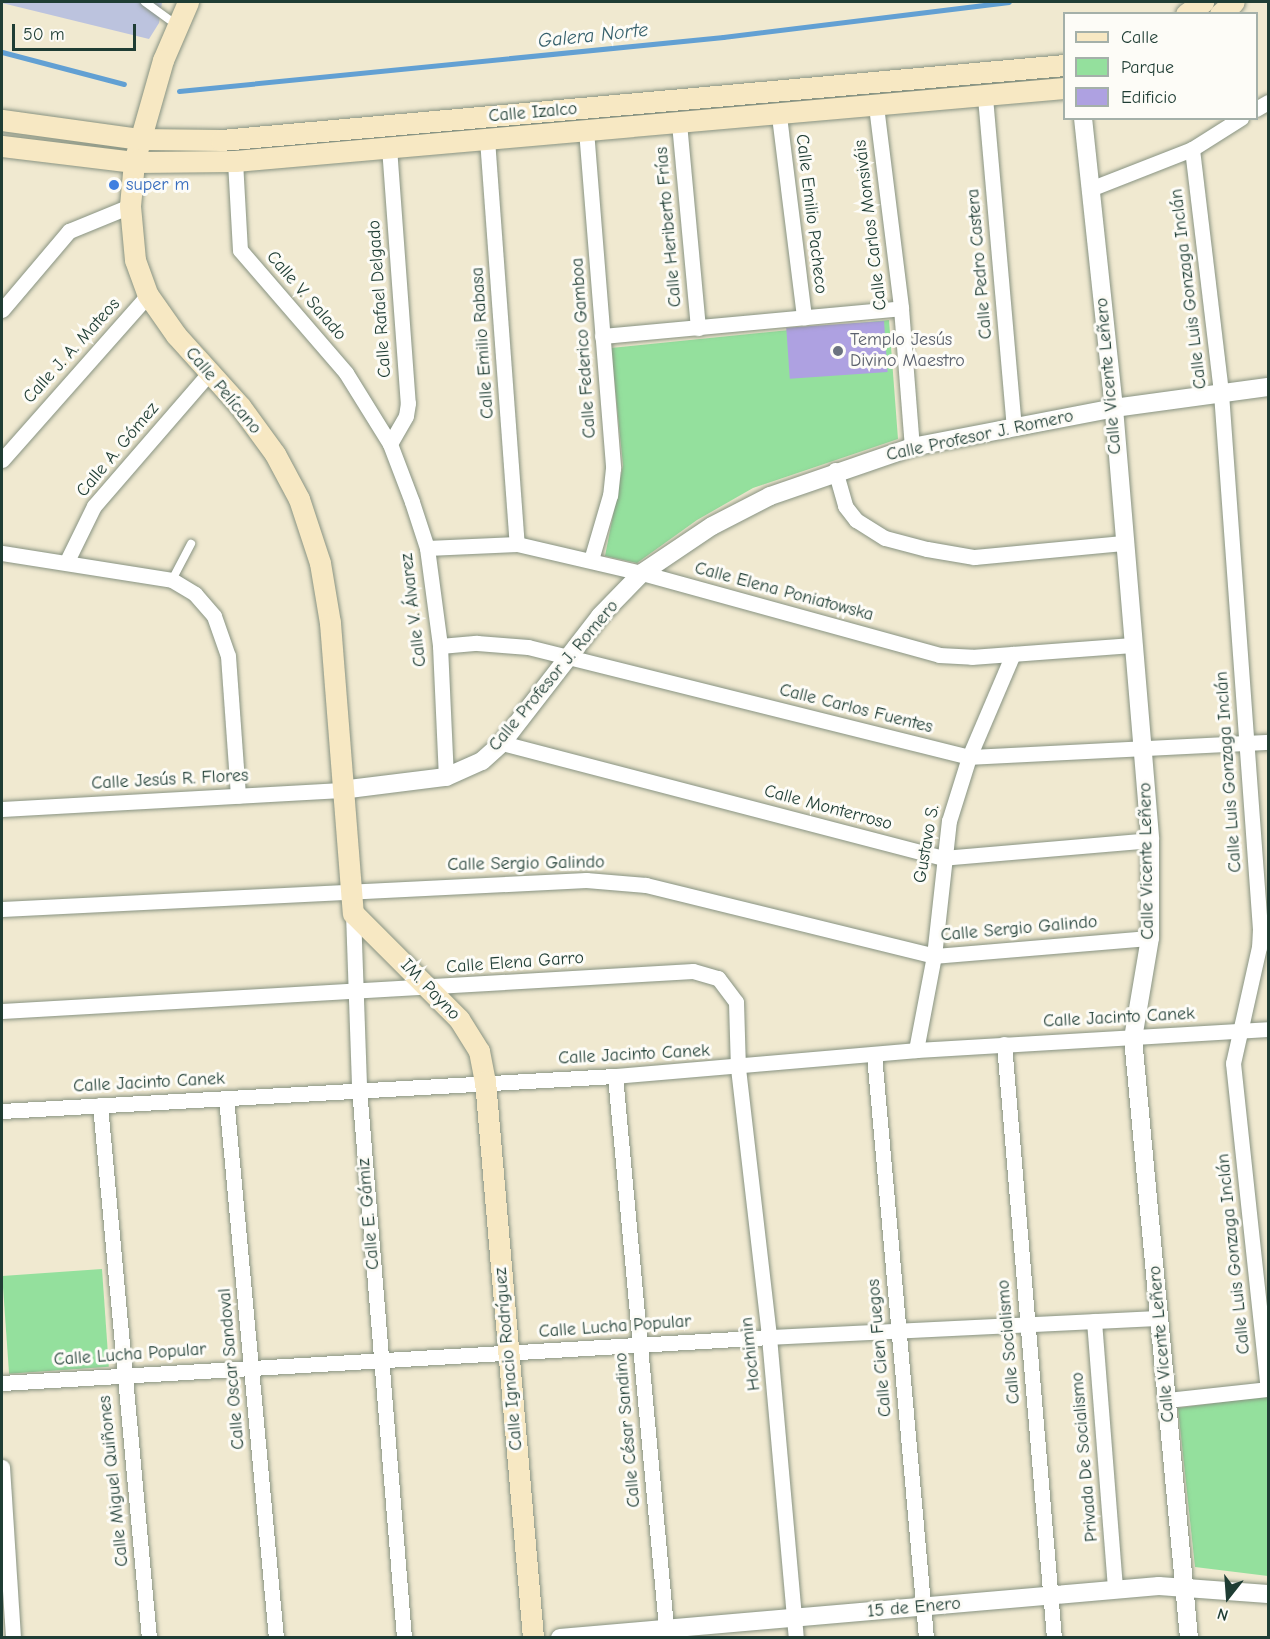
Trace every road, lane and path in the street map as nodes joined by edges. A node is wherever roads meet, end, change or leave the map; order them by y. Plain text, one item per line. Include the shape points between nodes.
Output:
1 (145, 2) edge
2 (188, 2) edge
3 (1203, 2) edge
4 (1234, 2) edge
5 (1189, 12) edge
6 (1222, 12) edge
7 (177, 25) junction
8 (1063, 65) edge
9 (1063, 88) edge
10 (985, 97) junction
11 (876, 106) junction
12 (779, 116) junction
13 (2, 120) edge
14 (1083, 120) edge
15 (1238, 120) edge
16 (679, 123) junction
17 (586, 130) junction
18 (139, 139) junction
19 (487, 139) junction
20 (2, 146) edge
21 (389, 147) junction
22 (1192, 149) junction
23 (235, 161) junction
24 (134, 162) junction
25 (1090, 189) junction
26 (130, 206) junction
27 (148, 295) junction
28 (901, 308) junction
29 (2, 310) edge
30 (804, 317) junction
31 (698, 328) junction
32 (602, 336) junction
33 (210, 372) junction
34 (1269, 387) edge
35 (1221, 393) junction
36 (1114, 408) junction
37 (1014, 428) junction
38 (390, 444) junction
39 (912, 447) junction
40 (2, 460) edge
41 (835, 470) junction
42 (1122, 543) junction
43 (191, 544) dead end
44 (517, 544) junction
45 (427, 548) junction
46 (2, 553) edge
47 (591, 560) junction
48 (67, 561) junction
49 (642, 573) junction
50 (172, 580) junction
51 (1132, 645) junction
52 (440, 646) junction
53 (1013, 654) junction
54 (566, 657) junction
55 (1269, 742) edge
56 (502, 743) junction
57 (1247, 743) junction
58 (1143, 749) junction
59 (969, 758) junction
60 (446, 777) junction
61 (341, 790) junction
62 (238, 796) junction
63 (2, 809) edge
64 (1150, 840) junction
65 (942, 858) junction
66 (348, 889) junction
67 (2, 909) edge
68 (353, 913) junction
69 (1150, 938) junction
70 (934, 956) junction
71 (430, 988) junction
72 (354, 992) junction
73 (2, 1011) edge
74 (1269, 1029) edge
75 (1238, 1031) junction
76 (1132, 1038) junction
77 (1004, 1044) junction
78 (916, 1050) junction
79 (874, 1055) junction
80 (738, 1068) junction
81 (615, 1076) junction
82 (485, 1082) junction
83 (359, 1088) junction
84 (226, 1098) junction
85 (100, 1105) junction
86 (2, 1111) edge
87 (1160, 1318) junction
88 (1094, 1321) junction
89 (1027, 1325) junction
90 (898, 1331) junction
91 (769, 1337) junction
92 (640, 1344) junction
93 (507, 1354) junction
94 (381, 1361) junction
95 (252, 1366) junction
96 (123, 1376) junction
97 (2, 1383) edge
98 (1268, 1389) edge
99 (1168, 1400) junction
100 (2, 1467) edge
101 (1183, 1586) junction
102 (1115, 1589) junction
103 (1269, 1594) edge
104 (1050, 1597) junction
105 (923, 1607) junction
106 (794, 1619) junction
107 (667, 1634) edge
108 (13, 1638) edge
109 (149, 1638) edge
110 (276, 1638) edge
111 (404, 1638) edge
112 (533, 1638) edge
113 (560, 1638) edge
114 (796, 1638) edge
115 (926, 1638) edge
116 (1054, 1638) edge
117 (1189, 1638) edge

1 - 7 lane
2 - 7 main road, Calle Pelícano
3 - 5 main road
4 - 6 main road
7 - 18 main road, Calle Pelícano
8 - 18 main road, Calle Izalco via 221,140
9 - 10 main road, Calle Izalco
10 - 11 main road, Calle Izalco
10 - 37 street, Calle Pedro Castera
11 - 12 main road, Calle Izalco
11 - 28 street, Calle Carlos Monsiváis
12 - 16 main road, Calle Izalco
12 - 30 street, Calle Emilio Pacheco
13 - 18 main road, Calle Izalco
14 - 25 street, Calle Vicente Leñero
15 - 22 street
16 - 17 main road, Calle Izalco
16 - 31 street, Calle Heriberto Frías
17 - 19 main road, Calle Izalco
17 - 32 street, Calle Federico Gamboa
18 - 24 main road, Calle Pelícano
19 - 21 main road, Calle Izalco
19 - 44 street, Calle Emilio Rabasa
20 - 24 main road, Calle Izalco
21 - 23 main road, Calle Izalco
21 - 38 street, Calle Rafael Delgado via 408,403 406,416
22 - 25 street
22 - 35 street, Calle Luis Gonzaga Inclán
23 - 24 main road, Calle Izalco
23 - 38 street, Calle V. Salado via 240,250 346,373
24 - 26 main road, Calle Pelícano
25 - 36 street, Calle Vicente Leñero
26 - 27 main road, Calle Pelícano via 135,260
26 - 29 street via 69,231
27 - 33 main road, Calle Pelícano via 176,335
27 - 40 street, Calle J. A. Mateos
28 - 30 street
28 - 39 street, Calle Carlos Monsiváis
30 - 31 street
31 - 32 street
32 - 47 street, Calle Federico Gamboa via 613,468 610,495
33 - 48 street, Calle A. Gómez via 94,506
33 - 61 main road, Calle Pelícano via 275,454 298,499 320,563 334,668
34 - 35 street, Calle Profesor J. Romero
35 - 36 street, Calle Profesor J. Romero
35 - 57 street, Calle Luis Gonzaga Inclán
36 - 37 street, Calle Profesor J. Romero
36 - 42 street, Calle Vicente Leñero
37 - 39 street, Calle Profesor J. Romero
38 - 45 street, Calle V. Álvarez
39 - 41 street, Calle Profesor J. Romero
41 - 42 street via 845,506 856,520 885,538 927,549 974,557
41 - 49 street, Calle Profesor J. Romero via 770,496 712,526
42 - 51 street, Calle Vicente Leñero
43 - 50 lane
44 - 45 street, Calle Elena Poniatowska
44 - 47 street, Calle Elena Poniatowska
45 - 52 street, Calle V. Álvarez
46 - 48 street
47 - 49 street, Calle Elena Poniatowska
48 - 50 street
49 - 53 street, Calle Elena Poniatowska via 939,655
49 - 54 street, Calle Profesor J. Romero
50 - 62 street via 195,594 223,633
51 - 53 street, Calle Elena Poniatowska
51 - 58 street, Calle Vicente Leñero
52 - 54 street, Calle Carlos Fuentes via 502,644
52 - 60 street, Calle V. Álvarez
53 - 59 street, Gustavo S.
54 - 56 street, Calle Profesor J. Romero
54 - 59 street, Calle Carlos Fuentes
55 - 57 street, Calle Carlos Fuentes
56 - 60 street, Calle Profesor J. Romero via 482,761
56 - 65 street, Calle Monterroso
57 - 58 street, Calle Carlos Fuentes
57 - 75 street, Calle Luis Gonzaga Inclán via 1259,946
58 - 59 street, Calle Carlos Fuentes
58 - 64 street, Calle Vicente Leñero
59 - 65 street, Gustavo S. via 956,792
60 - 61 street, Calle Profesor J. Romero
61 - 62 street, Calle Jesús R. Flores
61 - 66 main road, Calle E. Gámiz
62 - 63 street, Calle Jesús R. Flores
64 - 65 street, Calle Monterroso
64 - 69 street, Calle Vicente Leñero
65 - 70 street, Gustavo S.
66 - 67 street, Calle Sergio Galindo
66 - 68 main road, Calle E. Gámiz
66 - 70 street, Calle Sergio Galindo via 618,882
68 - 71 main road, IM. Payno
68 - 72 street, Calle E. Gámiz
69 - 70 street, Calle Sergio Galindo
69 - 76 street, Calle Vicente Leñero
70 - 78 street, Gustavo S.
71 - 72 street, Calle Elena Garro
71 - 80 street, Calle Elena Garro via 693,971 710,974 726,985 736,1002
71 - 82 main road, IM. Payno via 471,1035
72 - 73 street, Calle Elena Garro
72 - 83 street, Calle E. Gámiz
74 - 75 street, Calle Jacinto Canek
75 - 76 street, Calle Jacinto Canek
75 - 98 street, Calle Luis Gonzaga Inclán via 1233,1063
76 - 77 street, Calle Jacinto Canek
76 - 87 street, Calle Vicente Leñero
77 - 78 street, Calle Jacinto Canek
77 - 89 street, Calle Socialismo
78 - 79 street, Calle Jacinto Canek
79 - 80 street, Calle Jacinto Canek
79 - 90 street, Calle Cien Fuegos
80 - 81 street, Calle Jacinto Canek
80 - 91 street, Hochimin
81 - 82 street, Calle Jacinto Canek
81 - 92 street, Calle César Sandino
82 - 83 street, Calle Jacinto Canek
82 - 93 main road, Calle Ignacio Rodríguez
83 - 84 street, Calle Jacinto Canek
83 - 94 street, Calle E. Gámiz
84 - 85 street, Calle Jacinto Canek
84 - 95 street, Calle Oscar Sandoval
85 - 86 street, Calle Jacinto Canek
85 - 96 street, Calle Miguel Quiñones
87 - 88 street, Calle Lucha Popular
87 - 99 street, Calle Vicente Leñero
88 - 89 street, Calle Lucha Popular
88 - 102 street, Privada De Socialismo
89 - 90 street, Calle Lucha Popular
89 - 104 street, Calle Socialismo
90 - 91 street, Calle Lucha Popular
90 - 105 street, Calle Cien Fuegos
91 - 92 street, Calle Lucha Popular
91 - 106 street, Hochimin
92 - 93 street, Calle Lucha Popular
92 - 107 street, Calle César Sandino
93 - 94 street, Calle Lucha Popular
93 - 112 main road, Calle Ignacio Rodríguez
94 - 95 street, Calle Lucha Popular
94 - 111 street, Calle E. Gámiz
95 - 96 street, Calle Lucha Popular
95 - 110 street, Calle Oscar Sandoval
96 - 97 street, Calle Lucha Popular
96 - 109 street, Calle Miguel Quiñones
98 - 99 street
99 - 101 street, Calle Vicente Leñero
100 - 108 street
101 - 102 street, 15 de Enero
101 - 103 street, 15 de Enero
101 - 117 street, Calle Vicente Leñero
102 - 104 street, 15 de Enero
104 - 105 street, 15 de Enero
104 - 116 street, Calle Socialismo
105 - 106 street, 15 de Enero
105 - 115 street, Calle Cien Fuegos
106 - 107 street, 15 de Enero
106 - 114 street, Hochimin
107 - 113 street, 15 de Enero

